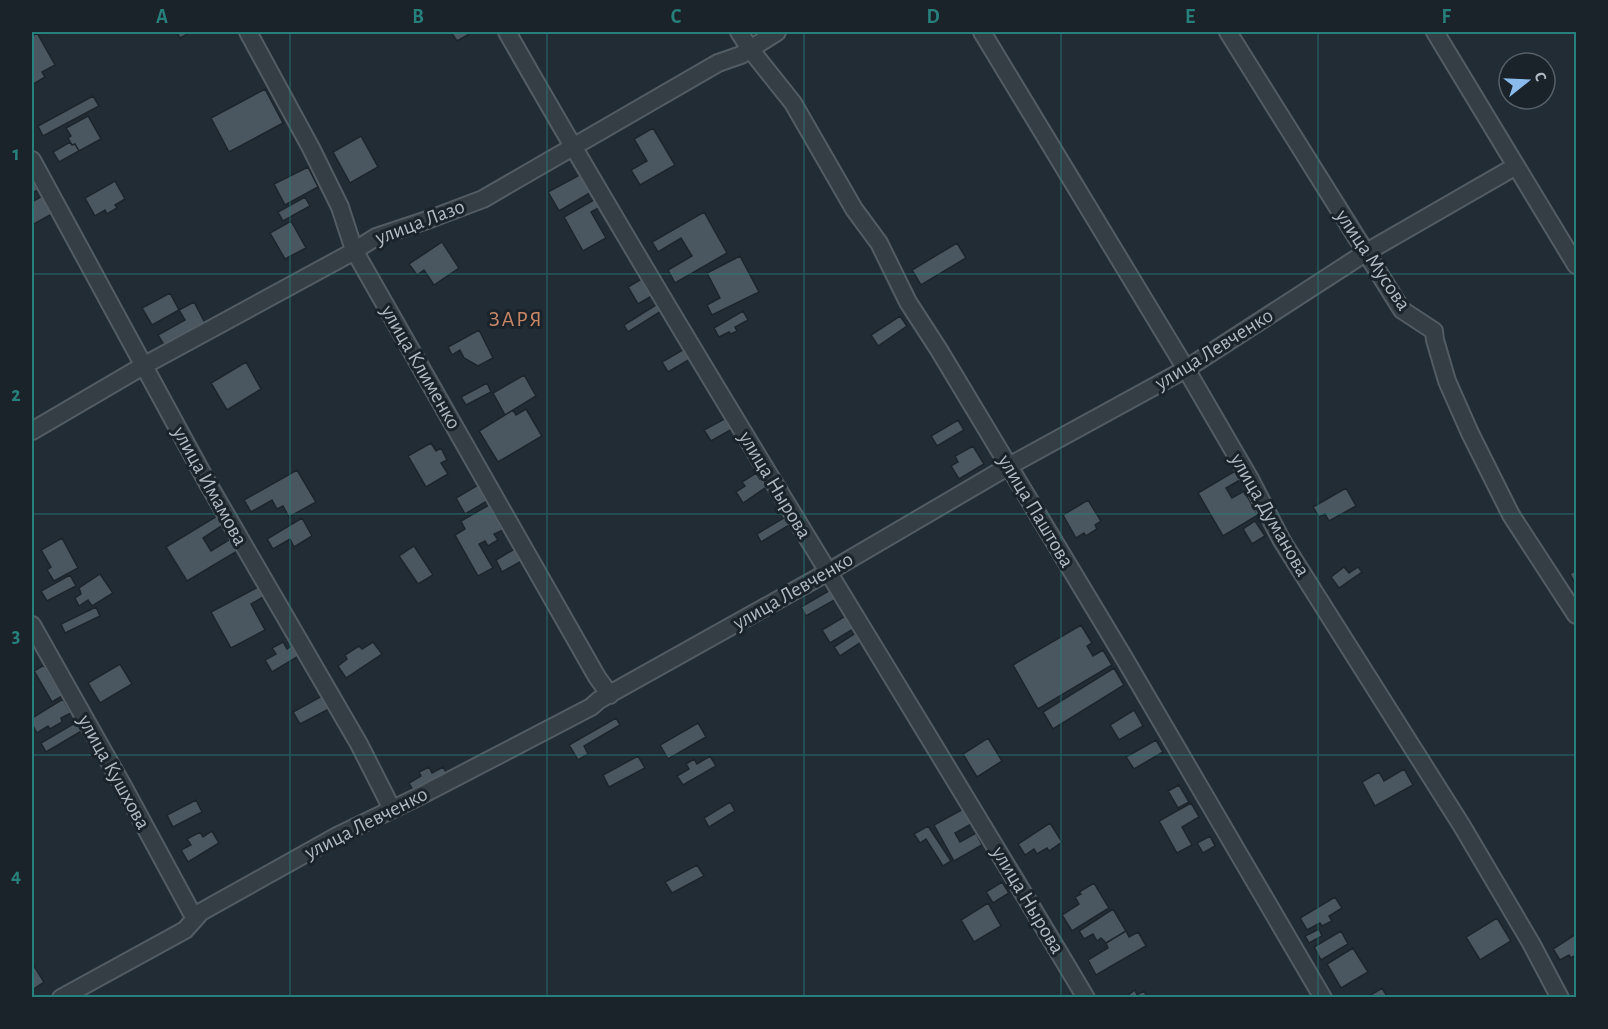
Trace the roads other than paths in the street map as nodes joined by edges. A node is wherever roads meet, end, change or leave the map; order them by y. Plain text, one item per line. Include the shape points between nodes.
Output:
1 (248, 32) edge
2 (507, 32) edge
3 (739, 32) edge
4 (777, 32) edge
5 (982, 32) edge
6 (1227, 32) edge
7 (1436, 32) edge
8 (750, 49) junction
9 (573, 147) junction
10 (32, 160) edge
11 (1516, 166) junction
12 (354, 250) junction
13 (1365, 253) junction
14 (1576, 265) edge
15 (143, 366) junction
16 (1186, 369) junction
17 (32, 431) edge
18 (1009, 466) junction
19 (828, 572) junction
20 (1576, 615) edge
21 (32, 625) edge
22 (610, 695) junction
23 (392, 809) junction
24 (195, 919) junction
25 (61, 998) edge
26 (1086, 998) edge
27 (1323, 998) edge
28 (1560, 998) edge

1 - 12 street, улица Клименко via 340,207
2 - 9 street, улица Нырова
3 - 8 street, улица Паштова
4 - 8 street, улица Лазо
5 - 16 street, улица Думанова
6 - 13 street, улица Мусова
7 - 11 street
8 - 9 street, улица Лазо via 718,63
8 - 18 street, улица Паштова via 793,103 854,209 879,243 908,303
9 - 12 street, улица Лазо via 483,199 376,237
9 - 19 street, улица Нырова
10 - 15 street, улица Имамова
11 - 13 street, улица Левченко
11 - 14 street
12 - 15 street, улица Лазо
12 - 22 street, улица Клименко
13 - 16 street, улица Левченко
13 - 20 street, улица Мусова via 1402,310 1434,331 1447,381 1511,515
15 - 17 street, улица Лазо
15 - 23 street, улица Имамова via 359,744
16 - 18 street, улица Левченко
16 - 28 street, улица Думанова via 1282,541 1462,826
18 - 19 street, улица Левченко
18 - 27 street, улица Паштова
19 - 22 street, улица Левченко
19 - 26 street, улица Нырова
21 - 24 street, улица Кушхова
22 - 23 street, улица Левченко
23 - 24 street, улица Левченко via 337,836 201,912
24 - 25 street, улица Левченко via 185,930

